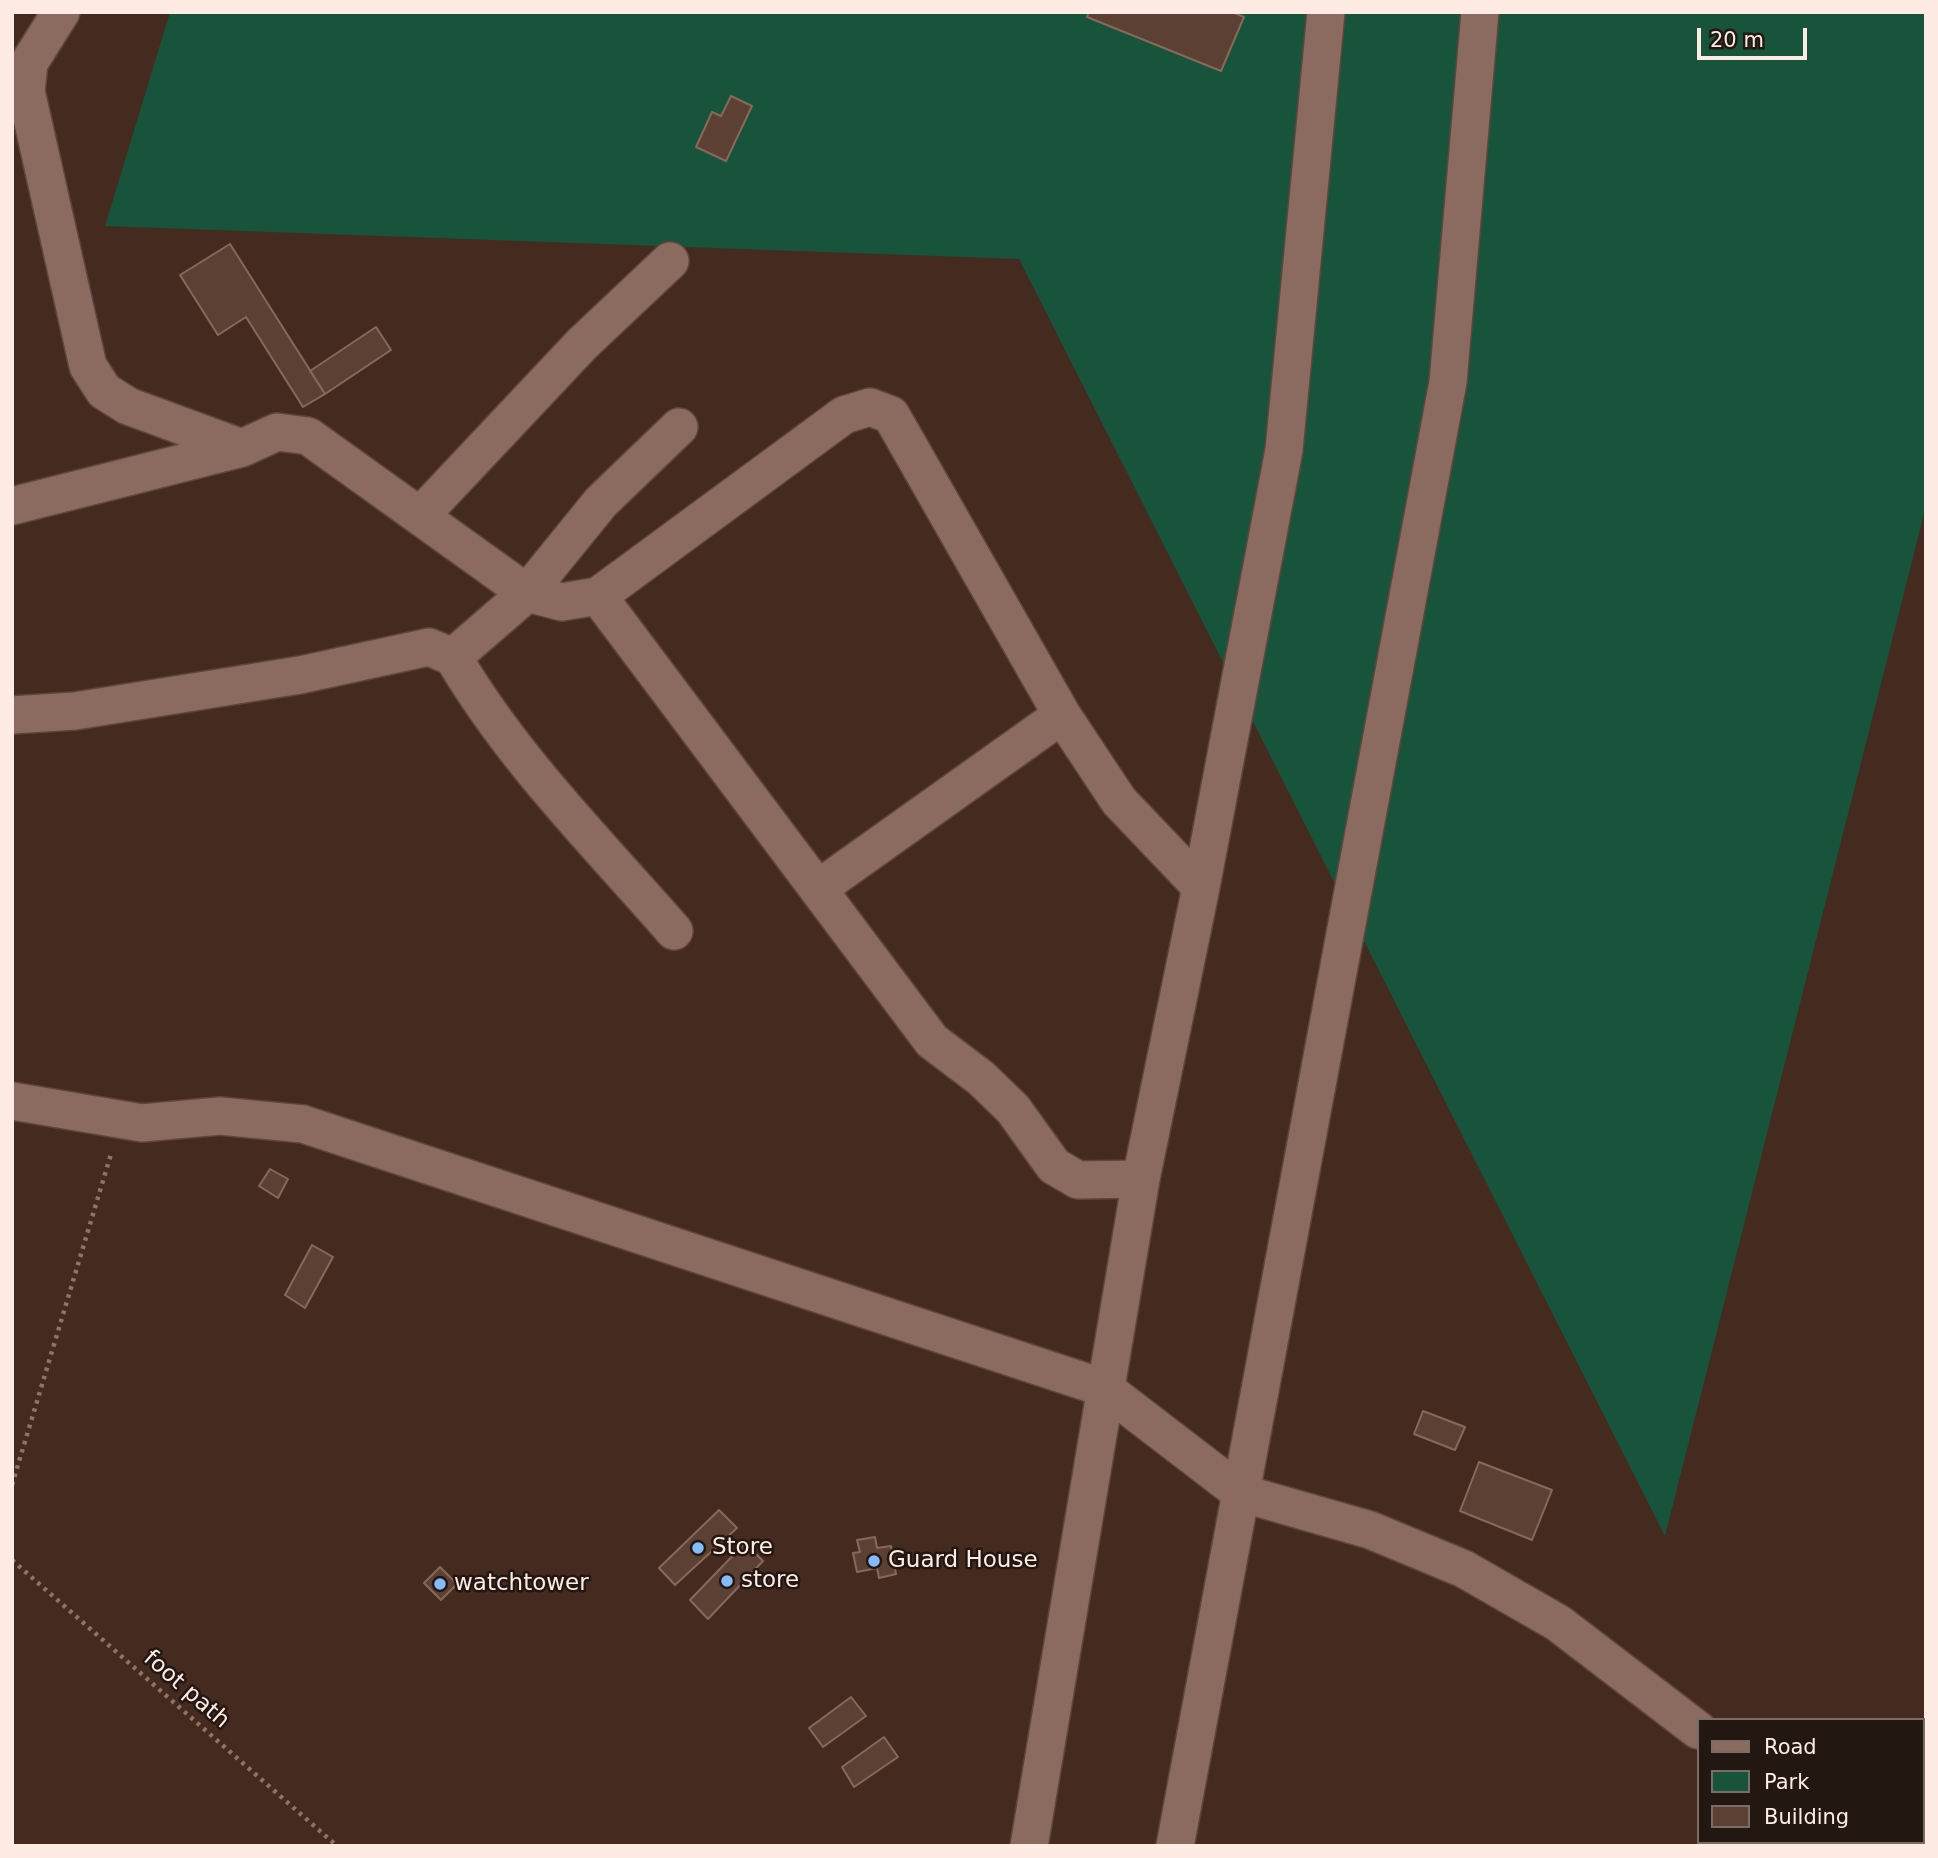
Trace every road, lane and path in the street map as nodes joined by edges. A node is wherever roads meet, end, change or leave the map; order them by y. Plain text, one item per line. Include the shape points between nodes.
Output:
1 (61, 12) edge
2 (1326, 12) edge
3 (1480, 12) edge
4 (670, 261) dead end
5 (679, 427) dead end
6 (242, 448) junction
7 (12, 506) edge
8 (421, 515) junction
9 (527, 593) junction
10 (598, 596) junction
11 (453, 657) junction
12 (12, 715) edge
13 (1062, 715) junction
14 (1201, 887) junction
15 (819, 888) junction
16 (674, 931) dead end
17 (12, 1101) edge
18 (121, 1120) junction
19 (1141, 1180) junction
20 (1104, 1388) junction
21 (12, 1485) edge
22 (1241, 1493) junction
23 (12, 1560) edge
24 (1696, 1728) edge
25 (337, 1846) edge
26 (1029, 1846) edge
27 (1174, 1846) edge

1 - 6 street via 29,63 26,91 88,366 104,391 128,406
2 - 14 street via 1284,450
3 - 22 street via 1448,382
4 - 8 street via 582,344
5 - 9 street via 601,502
6 - 7 street
6 - 8 street via 277,432 308,436
8 - 9 street
9 - 10 street via 562,602
9 - 11 street
10 - 13 street via 844,415 870,407 891,415
10 - 15 street
11 - 12 street via 429,647 300,675 75,711
11 - 16 street via 514,748
13 - 14 street via 1119,801
13 - 15 street
14 - 19 street
15 - 19 street via 932,1041 1013,1109 1054,1166 1078,1180
17 - 18 street
18 - 20 street via 142,1123 220,1116 303,1124
18 - 21 path
19 - 20 street
20 - 22 street
20 - 26 street
22 - 24 street via 1370,1530 1464,1569 1558,1623
22 - 27 street
23 - 25 path, foot path

